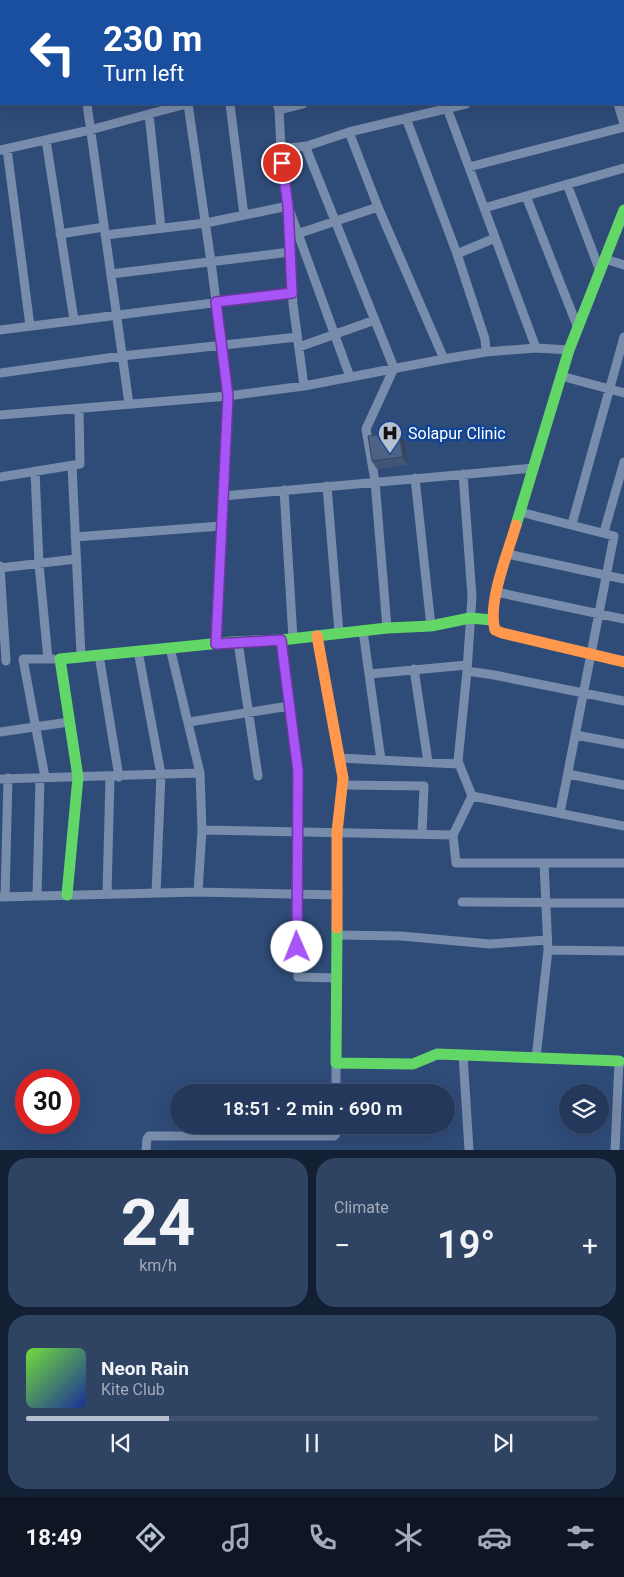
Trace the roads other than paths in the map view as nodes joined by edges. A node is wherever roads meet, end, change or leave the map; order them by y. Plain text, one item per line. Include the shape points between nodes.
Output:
1 (87, 105) edge
2 (182, 105) edge
3 (186, 105) edge
4 (230, 105) edge
5 (295, 105) edge
6 (618, 105) edge
7 (278, 107) edge
8 (450, 107) edge
9 (149, 114) junction
10 (406, 118) junction
11 (624, 126) edge
12 (90, 130) junction
13 (349, 132) junction
14 (46, 140) junction
15 (307, 146) junction
16 (281, 149) junction
17 (3, 150) edge
18 (469, 167) junction
19 (624, 168) edge
20 (567, 184) junction
21 (526, 196) junction
22 (288, 206) junction
23 (378, 207) junction
24 (484, 208) junction
25 (624, 210) edge
26 (244, 215) junction
27 (336, 221) junction
28 (206, 223) junction
29 (161, 228) junction
30 (105, 231) junction
31 (620, 233) edge
32 (60, 234) junction
33 (297, 234) junction
34 (495, 238) junction
35 (290, 252) junction
36 (457, 254) junction
37 (605, 259) junction
38 (211, 262) junction
39 (624, 265) edge
40 (600, 271) junction
41 (111, 274) junction
42 (292, 293) junction
43 (216, 302) junction
44 (116, 314) junction
45 (74, 320) junction
46 (375, 320) junction
47 (30, 326) junction
48 (578, 328) junction
49 (0, 330) edge
50 (334, 335) junction
51 (297, 336) junction
52 (624, 338) edge
53 (221, 345) junction
54 (299, 347) junction
55 (536, 348) junction
56 (569, 350) junction
57 (486, 352) junction
58 (122, 356) junction
59 (444, 359) junction
60 (394, 368) junction
61 (0, 373) edge
62 (561, 376) junction
63 (350, 377) junction
64 (304, 386) junction
65 (609, 389) junction
66 (624, 393) edge
67 (228, 396) junction
68 (129, 404) junction
69 (79, 409) junction
70 (0, 415) edge
71 (624, 462) edge
72 (72, 465) junction
73 (534, 468) junction
74 (35, 471) junction
75 (464, 474) junction
76 (0, 477) edge
77 (415, 478) junction
78 (375, 481) junction
79 (327, 486) junction
80 (284, 490) junction
81 (223, 496) junction
82 (520, 512) junction
83 (572, 524) junction
84 (222, 526) junction
85 (604, 532) junction
86 (75, 537) junction
87 (619, 537) edge
88 (507, 554) junction
89 (76, 559) junction
90 (39, 564) junction
91 (0, 567) edge
92 (606, 576) junction
93 (624, 579) edge
94 (496, 592) junction
95 (599, 614) junction
96 (470, 618) junction
97 (624, 619) edge
98 (492, 620) junction
99 (431, 626) junction
100 (387, 628) junction
101 (363, 631) junction
102 (339, 633) junction
103 (317, 636) junction
104 (293, 638) junction
105 (281, 640) junction
106 (238, 642) junction
107 (216, 644) junction
108 (170, 648) junction
109 (138, 651) junction
110 (99, 655) junction
111 (591, 655) junction
112 (81, 656) junction
113 (23, 659) junction
114 (54, 659) junction
115 (3, 661) edge
116 (624, 662) edge
117 (467, 668) junction
118 (414, 670) junction
119 (370, 674) junction
120 (584, 693) junction
121 (624, 701) edge
122 (289, 706) junction
123 (248, 713) junction
124 (69, 722) junction
125 (189, 722) junction
126 (36, 728) junction
127 (0, 732) edge
128 (576, 735) junction
129 (624, 744) edge
130 (339, 758) junction
131 (382, 760) junction
132 (428, 762) junction
133 (458, 764) junction
134 (161, 774) junction
135 (200, 774) junction
136 (568, 774) junction
137 (78, 776) junction
138 (258, 776) dead end
139 (115, 777) junction
140 (4, 778) edge
141 (42, 778) junction
142 (342, 785) junction
143 (624, 785) edge
144 (472, 796) junction
145 (560, 813) junction
146 (624, 826) edge
147 (202, 830) junction
148 (298, 832) junction
149 (337, 832) junction
150 (422, 834) junction
151 (454, 835) junction
152 (544, 863) junction
153 (624, 863) edge
154 (198, 892) junction
155 (156, 893) junction
156 (107, 894) junction
157 (296, 894) junction
158 (338, 894) junction
159 (67, 895) junction
160 (37, 896) junction
161 (2, 897) edge
162 (462, 902) dead end
163 (546, 903) junction
164 (624, 903) edge
165 (336, 935) junction
166 (547, 940) junction
167 (548, 950) junction
168 (624, 950) edge
169 (338, 978) junction
170 (463, 1055) junction
171 (536, 1058) junction
172 (622, 1062) edge
173 (336, 1063) junction
174 (336, 1084) edge
175 (620, 1115) edge
176 (336, 1134) edge
177 (146, 1150) edge
178 (469, 1150) edge
179 (615, 1150) edge

1 - 12 street
2 - 9 street
3 - 28 street
4 - 26 street
5 - 7 street
6 - 11 street
7 - 16 street
8 - 10 street
8 - 18 street
9 - 12 street
9 - 29 street
10 - 13 street
10 - 36 street
11 - 18 street
12 - 14 street
12 - 30 street
13 - 15 street
13 - 23 street
14 - 17 street
14 - 32 street
15 - 16 street
15 - 27 street
16 - 22 street
17 - 47 street
18 - 24 street
19 - 20 street
20 - 21 street
20 - 40 street
21 - 24 street
21 - 48 street
22 - 26 street
22 - 33 street
22 - 35 street
23 - 27 street
23 - 59 street
24 - 34 street
25 - 31 street
26 - 28 street
27 - 33 street
27 - 46 street
28 - 29 street
28 - 38 street
29 - 30 street
30 - 32 street
30 - 41 street
31 - 37 street
32 - 45 street
33 - 50 street
34 - 36 street
34 - 55 street
35 - 38 street
35 - 42 street
36 - 57 street via 485,339
37 - 39 street
37 - 40 street
38 - 41 street
38 - 43 street
40 - 48 street
41 - 44 street
42 - 43 street
42 - 51 street
43 - 44 street
43 - 53 street
44 - 45 street
44 - 58 street
45 - 47 street
46 - 50 street
46 - 60 street
47 - 49 street
48 - 56 street
50 - 54 street
50 - 63 street
51 - 53 street
51 - 54 street
52 - 65 street
53 - 58 street
53 - 67 street
54 - 64 street
55 - 56 street
55 - 57 street
56 - 62 street
57 - 59 street
58 - 61 street
58 - 68 street
59 - 60 street
60 - 63 street
60 - 78 street via 366,429
62 - 65 street
62 - 73 street
63 - 64 street
64 - 67 street
65 - 66 street
65 - 83 street
67 - 68 street
67 - 81 street
68 - 69 street
69 - 70 street
69 - 72 street via 80,464
71 - 85 street
72 - 74 street
72 - 86 street
73 - 75 street
73 - 82 street
74 - 76 street
74 - 90 street
75 - 77 street
75 - 96 street via 472,580
77 - 78 street
77 - 99 street
78 - 79 street
78 - 100 street
79 - 80 street
79 - 102 street
80 - 81 street
80 - 104 street
81 - 84 street
82 - 83 street
82 - 88 street
83 - 85 street
84 - 86 street
84 - 107 street
85 - 87 street
86 - 89 street
87 - 92 street
88 - 92 street
88 - 94 street
89 - 90 street
89 - 112 street
90 - 91 street
90 - 114 street
91 - 115 street
92 - 93 street
92 - 95 street
94 - 95 street
94 - 98 street
95 - 97 street
95 - 111 street
96 - 98 street
96 - 99 street
96 - 117 street
98 - 111 street via 494,630 502,633
99 - 100 street
100 - 101 street
101 - 102 street
101 - 119 street
102 - 103 street
103 - 104 street
103 - 130 street
104 - 105 street
105 - 106 street
105 - 122 street
106 - 107 street
106 - 123 street
107 - 108 street
108 - 109 street
108 - 125 street
109 - 110 street
109 - 134 street
110 - 112 street
110 - 139 street
111 - 116 street
111 - 120 street
112 - 114 street
113 - 114 street
113 - 115 street
113 - 126 street
114 - 124 street
117 - 118 street
117 - 120 street
117 - 133 street
118 - 119 street
118 - 132 street
119 - 131 street
120 - 121 street
120 - 128 street
122 - 123 street
122 - 148 street via 298,771
123 - 125 street
123 - 138 street
124 - 126 street
124 - 137 street
125 - 135 street
126 - 127 street
126 - 141 street
128 - 129 street
128 - 136 street
130 - 131 street
130 - 142 street
131 - 132 street
132 - 133 street
133 - 144 street
134 - 135 street
134 - 139 street
134 - 155 street
135 - 147 street
136 - 143 street
136 - 145 street
137 - 139 street
137 - 141 street
137 - 159 street
139 - 156 street
140 - 141 street
140 - 161 street
141 - 160 street
142 - 149 street
142 - 150 street via 424,786
144 - 145 street
144 - 151 street
145 - 146 street
147 - 148 street
147 - 154 street
148 - 149 street
148 - 157 street
149 - 150 street
149 - 158 street
150 - 151 street
151 - 152 street via 456,862
152 - 153 street
152 - 163 street
154 - 155 street
154 - 157 street
155 - 156 street
156 - 159 street
157 - 158 street
157 - 169 street via 298,977
158 - 165 street
159 - 160 street
160 - 161 street
162 - 163 street
163 - 164 street
163 - 166 street
165 - 166 street via 401,936 490,944
165 - 169 street
166 - 167 street
167 - 168 street
167 - 171 street
169 - 173 street
170 - 171 street
170 - 173 street via 437,1054 413,1064
170 - 178 street
171 - 172 street
172 - 175 street
173 - 174 street
175 - 179 street
176 - 177 street via 149,1136

